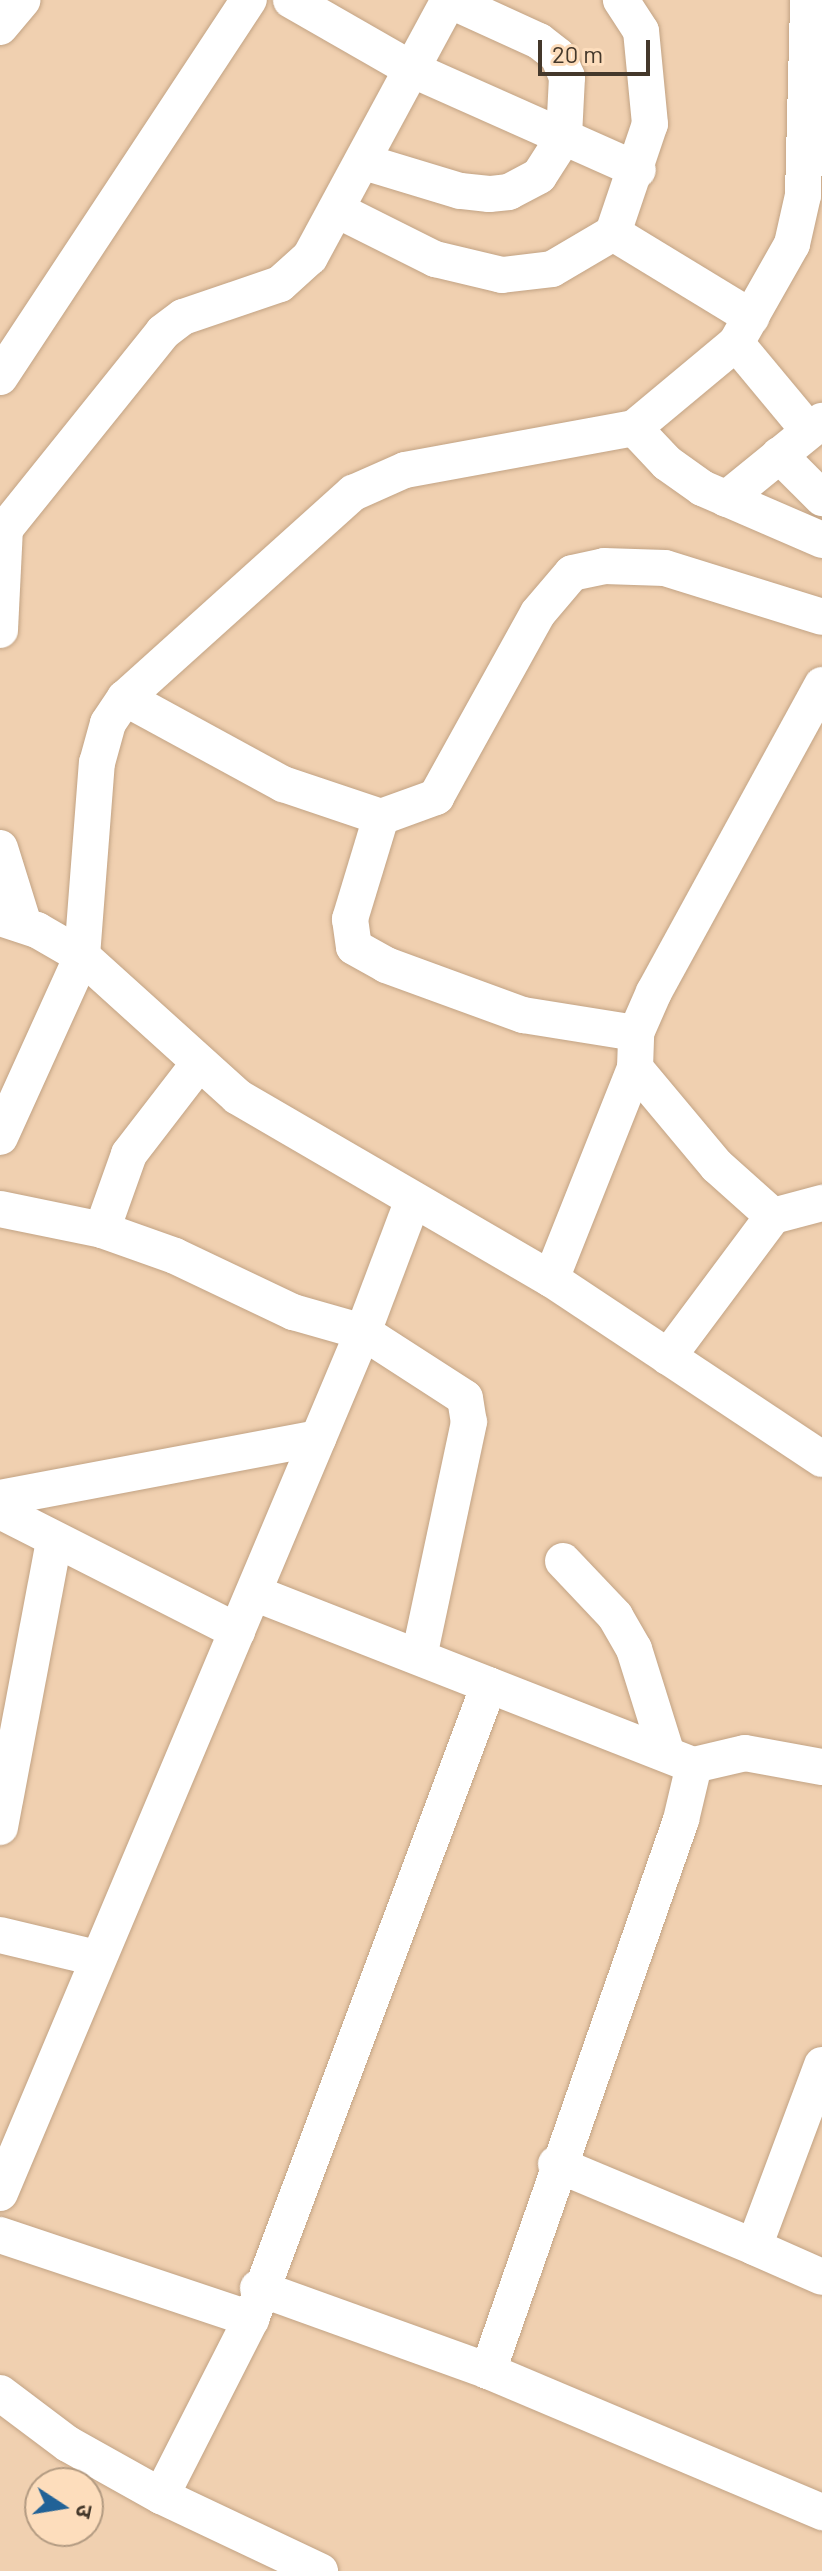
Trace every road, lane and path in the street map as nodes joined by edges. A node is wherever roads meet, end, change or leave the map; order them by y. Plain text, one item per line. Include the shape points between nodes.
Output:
1 (23, 0) edge
2 (249, 0) edge
3 (291, 0) edge
4 (621, 0) edge
5 (808, 0) edge
6 (342, 13) edge
7 (0, 27) edge
8 (815, 51) edge
9 (413, 70) junction
10 (564, 137) junction
11 (364, 162) junction
12 (638, 170) junction
13 (337, 210) junction
14 (613, 233) junction
15 (807, 250) edge
16 (743, 330) junction
17 (0, 377) edge
18 (815, 426) edge
19 (634, 428) junction
20 (779, 455) junction
21 (822, 498) edge
22 (726, 499) junction
23 (2, 532) edge
24 (822, 540) edge
25 (822, 617) edge
26 (0, 630) edge
27 (822, 685) edge
28 (125, 698) junction
29 (381, 817) junction
30 (0, 848) edge
31 (12, 922) edge
32 (82, 956) junction
33 (635, 1051) junction
34 (199, 1063) junction
35 (0, 1137) edge
36 (412, 1202) junction
37 (822, 1203) edge
38 (0, 1209) edge
39 (773, 1216) junction
40 (102, 1230) junction
41 (551, 1279) junction
42 (363, 1332) junction
43 (668, 1357) junction
44 (318, 1438) junction
45 (822, 1459) edge
46 (0, 1498) edge
47 (0, 1511) edge
48 (54, 1542) junction
49 (563, 1561) dead end
50 (254, 1593) junction
51 (237, 1631) junction
52 (419, 1657) junction
53 (489, 1685) junction
54 (680, 1758) junction
55 (822, 1767) edge
56 (0, 1827) edge
57 (0, 1935) edge
58 (96, 1958) junction
59 (822, 2065) edge
60 (556, 2164) junction
61 (0, 2193) edge
62 (0, 2235) edge
63 (754, 2247) junction
64 (822, 2277) edge
65 (254, 2304) junction
66 (488, 2371) junction
67 (0, 2393) edge
68 (161, 2496) junction
69 (822, 2512) edge
70 (320, 2571) edge

1 - 7 street
2 - 17 street
3 - 6 street
4 - 12 street via 641,31 647,61 650,124
5 - 8 street
6 - 9 street
8 - 15 street via 807,149
9 - 10 street
9 - 10 street via 449,0 539,41 558,56 567,77
9 - 11 street
10 - 11 street via 539,176 509,192 460,191
10 - 12 street
11 - 13 street
12 - 14 street
13 - 14 street via 435,259 502,275 552,269
13 - 23 street via 294,274 280,284 183,317 163,332
14 - 16 street
15 - 16 street
16 - 18 street
16 - 19 street
18 - 20 street
19 - 22 street via 684,476
19 - 28 street via 405,470 353,493
20 - 21 street
20 - 22 street
22 - 24 street
23 - 26 street
25 - 29 street via 665,568 631,564 572,573 538,613 436,797
27 - 33 street via 685,931
28 - 29 street via 283,784
28 - 32 street via 108,723 97,763
29 - 33 street via 350,919 354,947 386,965
30 - 31 street
31 - 32 street
32 - 34 street
32 - 35 street
33 - 39 street via 717,1166
33 - 41 street
34 - 36 street via 238,1097
34 - 40 street via 129,1154
36 - 41 street
36 - 42 street
37 - 39 street
38 - 40 street
39 - 43 street
40 - 42 street via 175,1256 293,1312
41 - 43 street
42 - 44 street
42 - 52 street via 465,1398 469,1422
43 - 45 street
44 - 46 street
44 - 50 street
47 - 48 street
48 - 51 street
48 - 56 street
49 - 54 street via 615,1616
50 - 51 street
50 - 52 street
51 - 58 street
52 - 53 street
53 - 54 street
53 - 65 street
54 - 55 street via 745,1753
54 - 60 street via 681,1820
57 - 58 street
58 - 61 street
59 - 63 street
60 - 63 street
60 - 66 street
62 - 65 street
63 - 64 street
65 - 66 street
65 - 68 street
66 - 69 street
67 - 68 street via 68,2444
68 - 70 street

